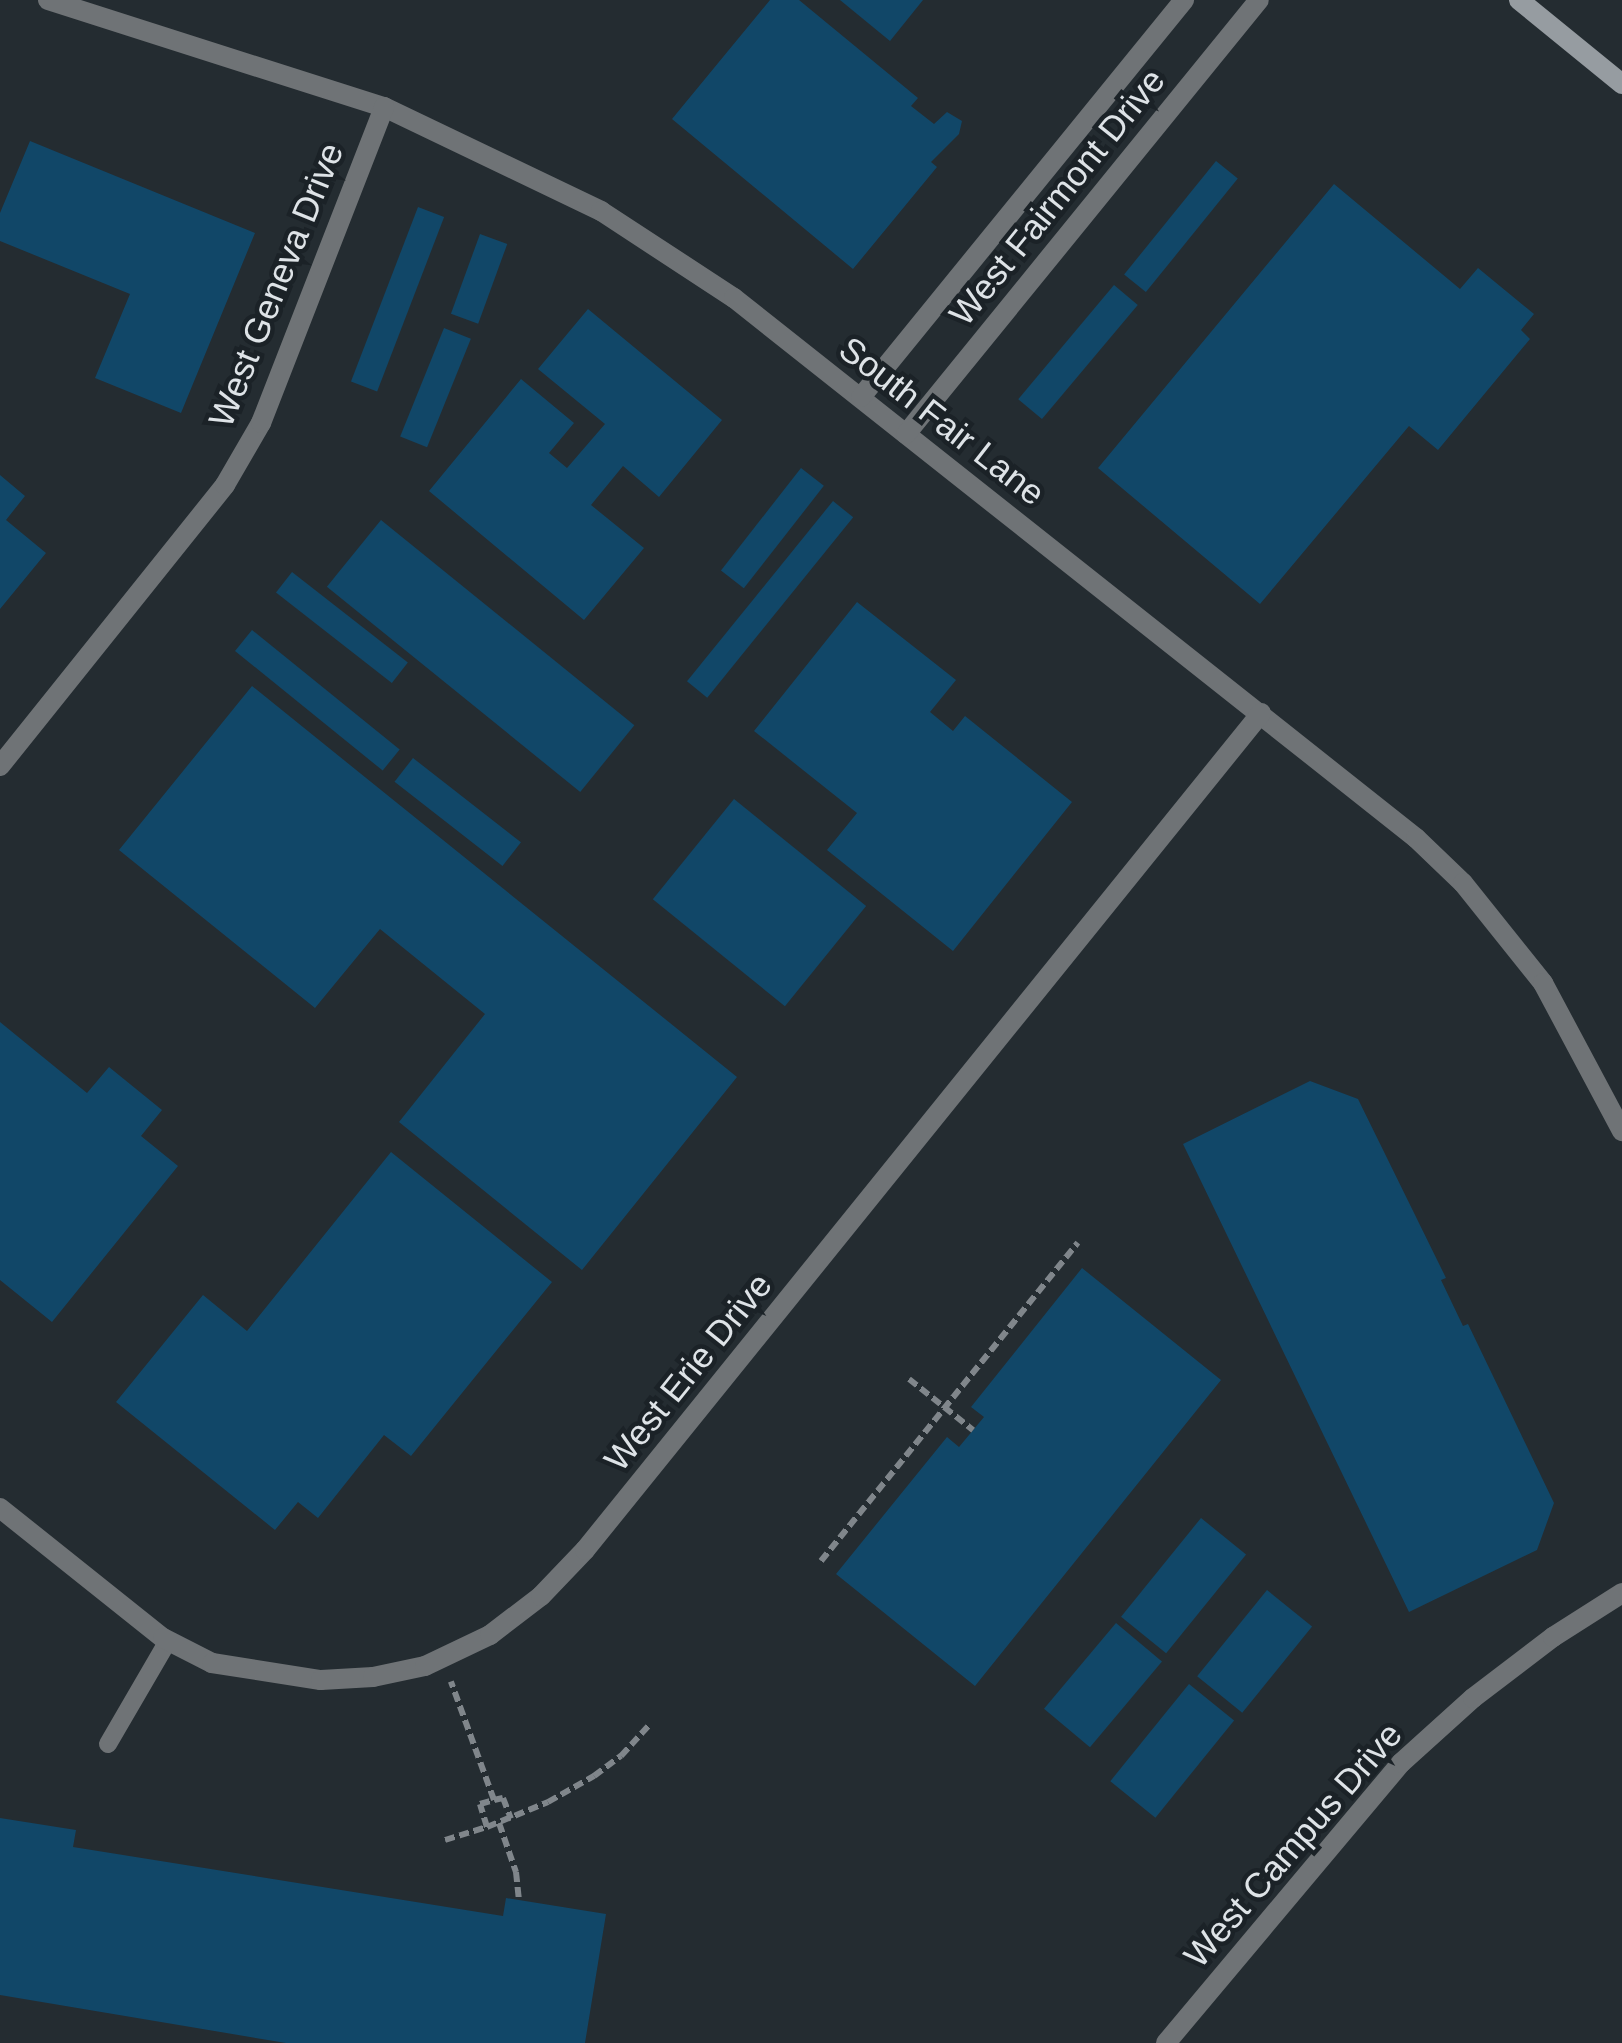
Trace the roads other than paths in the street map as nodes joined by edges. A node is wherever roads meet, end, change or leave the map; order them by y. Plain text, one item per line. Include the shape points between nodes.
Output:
1 (48, 0) edge
2 (1184, 0) edge
3 (1259, 0) edge
4 (1519, 0) edge
5 (1622, 84) edge
6 (384, 106) junction
7 (861, 398) junction
8 (906, 434) junction
9 (1261, 713) junction
10 (0, 766) edge
11 (1622, 1131) edge
12 (2, 1514) edge
13 (1622, 1593) edge
14 (168, 1641) junction
15 (108, 1744) dead end
16 (1166, 2043) edge

1 - 6 street, South Fair Lane
2 - 7 street, West Fairmont Drive
3 - 8 street, West Fairmont Drive
4 - 5 main road
6 - 7 street, South Fair Lane via 601,211 734,298
6 - 10 street, West Geneva Drive via 261,422 161,570
7 - 8 street, South Fair Lane
8 - 9 street, South Fair Lane
9 - 11 street, South Fair Lane via 1378,804 1463,884 1543,982
9 - 14 street, West Erie Drive via 586,1550 541,1596 490,1635 442,1658 373,1677 320,1680 212,1662
12 - 14 street, West Erie Drive
13 - 16 street, West Campus Drive via 1489,1686 1400,1763
14 - 15 lane

